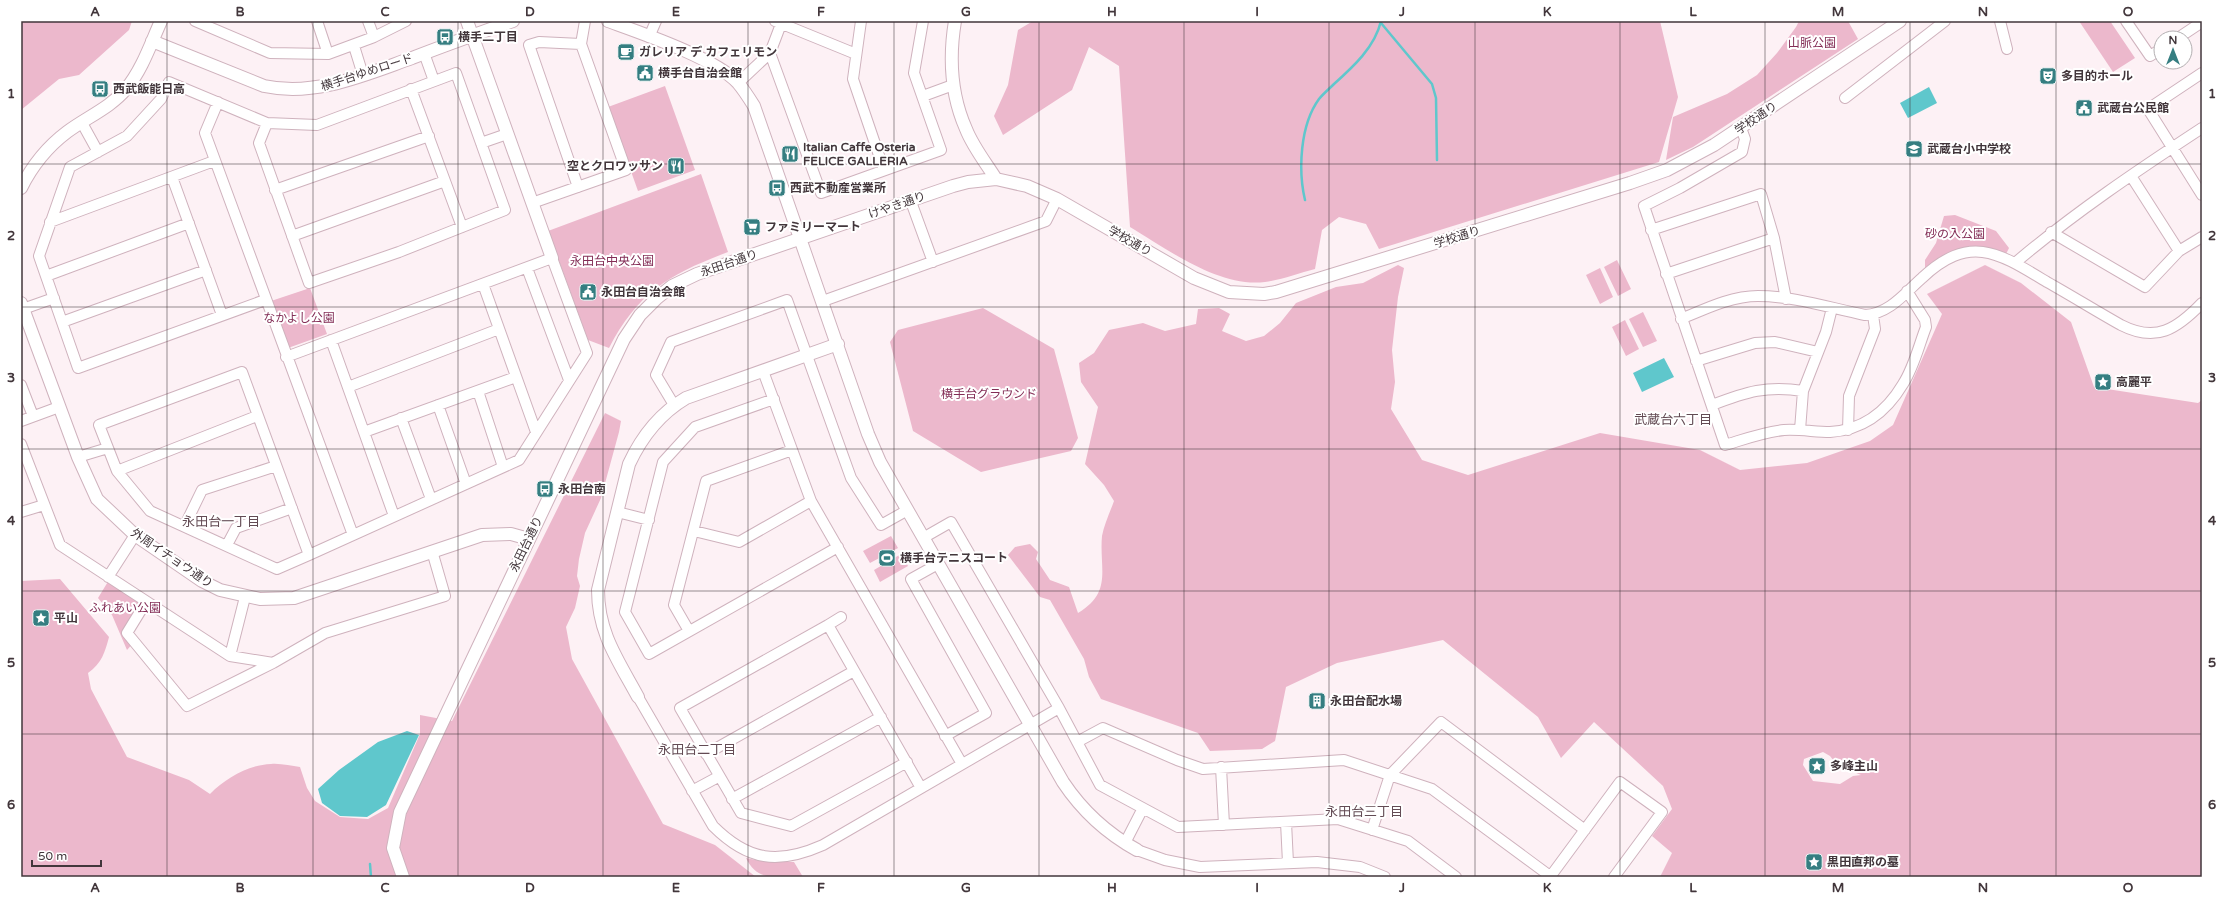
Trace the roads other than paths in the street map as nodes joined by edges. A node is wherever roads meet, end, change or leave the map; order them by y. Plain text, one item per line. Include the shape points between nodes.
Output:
1 (161, 21) edge
2 (195, 21) edge
3 (317, 21) edge
4 (368, 21) edge
5 (406, 21) edge
6 (467, 21) edge
7 (513, 21) edge
8 (585, 21) edge
9 (608, 21) edge
10 (656, 21) edge
11 (861, 21) edge
12 (923, 21) edge
13 (955, 21) edge
14 (1900, 21) edge
15 (1945, 21) edge
16 (2000, 21) edge
17 (2126, 21) edge
18 (778, 22) edge
19 (2202, 22) edge
20 (2190, 30) edge
21 (472, 36) junction
22 (374, 37) junction
23 (649, 37) junction
24 (152, 41) junction
25 (580, 44) junction
26 (354, 46) junction
27 (2007, 49) dead end
28 (424, 53) junction
29 (770, 53) junction
30 (328, 54) junction
31 (856, 54) junction
32 (2153, 54) edge
33 (2202, 73) edge
34 (363, 75) junction
35 (434, 81) junction
36 (738, 83) junction
37 (954, 85) junction
38 (412, 89) junction
39 (923, 96) junction
40 (1845, 98) dead end
41 (218, 102) junction
42 (82, 123) junction
43 (267, 123) junction
44 (1741, 128) junction
45 (2202, 128) edge
46 (507, 134) junction
47 (429, 136) junction
48 (481, 143) junction
49 (2172, 147) junction
50 (98, 152) junction
51 (214, 161) junction
52 (884, 170) junction
53 (2130, 176) junction
54 (172, 177) junction
55 (996, 179) junction
56 (445, 181) junction
57 (2199, 183) edge
58 (578, 187) junction
59 (21, 188) edge
60 (275, 190) junction
61 (2202, 195) edge
62 (910, 199) junction
63 (1057, 199) junction
64 (532, 203) junction
65 (50, 222) junction
66 (188, 223) junction
67 (462, 227) junction
68 (1651, 230) junction
69 (2051, 232) junction
70 (292, 236) junction
71 (2202, 237) edge
72 (1774, 238) junction
73 (801, 239) junction
74 (2179, 251) junction
75 (552, 258) junction
76 (933, 262) junction
77 (2016, 263) junction
78 (526, 268) junction
79 (206, 270) junction
80 (1666, 274) junction
81 (46, 276) junction
82 (483, 284) junction
83 (1907, 291) junction
84 (54, 298) junction
85 (1786, 298) junction
86 (266, 300) junction
87 (823, 301) junction
88 (2202, 304) edge
89 (22, 306) edge
90 (1832, 308) junction
91 (1873, 315) junction
92 (222, 316) junction
93 (1681, 319) junction
94 (62, 322) junction
95 (499, 329) junction
96 (331, 340) junction
97 (838, 344) junction
98 (1818, 352) junction
99 (808, 354) junction
100 (286, 357) junction
101 (1696, 361) junction
102 (763, 371) junction
103 (516, 377) junction
104 (569, 380) junction
105 (21, 385) edge
106 (348, 386) junction
107 (478, 391) junction
108 (1803, 391) junction
109 (774, 399) junction
110 (438, 405) junction
111 (674, 405) junction
112 (1712, 405) junction
113 (59, 407) junction
114 (32, 416) junction
115 (257, 416) junction
116 (401, 418) junction
117 (21, 421) edge
118 (1800, 430) junction
119 (1848, 430) junction
120 (364, 432) junction
121 (536, 432) junction
122 (108, 448) junction
123 (22, 450) edge
124 (792, 450) junction
125 (78, 458) junction
126 (276, 466) junction
127 (503, 467) junction
128 (117, 471) junction
129 (466, 484) junction
130 (431, 499) junction
131 (811, 501) junction
132 (44, 505) junction
133 (292, 508) junction
134 (906, 511) junction
135 (21, 512) edge
136 (617, 512) junction
137 (394, 516) junction
138 (649, 520) junction
139 (185, 526) junction
140 (694, 531) junction
141 (135, 535) junction
142 (352, 535) junction
143 (923, 538) junction
144 (529, 539) junction
145 (227, 545) junction
146 (838, 547) junction
147 (432, 551) junction
148 (309, 555) junction
149 (938, 564) junction
150 (108, 577) junction
151 (245, 597) junction
152 (146, 602) junction
153 (840, 617) dead end
154 (828, 625) junction
155 (689, 631) junction
156 (230, 656) junction
157 (273, 663) junction
158 (854, 671) junction
159 (638, 697) joint
160 (1059, 708) junction
161 (880, 717) junction
162 (1030, 725) junction
163 (945, 736) junction
164 (1077, 742) junction
165 (706, 754) junction
166 (907, 762) junction
167 (962, 764) junction
168 (1221, 768) junction
169 (1390, 775) junction
170 (718, 777) junction
171 (921, 788) junction
172 (692, 791) junction
173 (732, 799) junction
174 (1143, 808) junction
175 (1286, 822) junction
176 (1224, 825) junction
177 (1372, 830) junction
178 (1585, 830) junction
179 (1125, 843) junction
180 (1137, 850) joint
181 (1288, 863) junction
182 (403, 877) edge
183 (1385, 877) edge
184 (1456, 877) edge
185 (1550, 877) edge
186 (1614, 877) edge

1 - 24 street
2 - 30 street via 270,53
3 - 30 street
4 - 22 street
5 - 22 street
6 - 21 street
7 - 21 street, 横手台ゆめロード
8 - 25 street
9 - 23 street
10 - 23 street
11 - 31 street
12 - 39 street via 914,72
13 - 37 street via 952,41
14 - 44 street, 学校通り
15 - 40 street
16 - 27 street via 1998,22
17 - 32 street via 2150,56
18 - 29 street
18 - 31 street
19 - 20 street
21 - 28 street, 横手台ゆめロード
21 - 46 street
22 - 26 street
23 - 36 street via 721,70
24 - 34 street, 横手台ゆめロード via 264,86 279,89 315,88
24 - 42 street via 137,74 126,89
25 - 58 street via 626,170
25 - 58 street via 539,42 530,45
26 - 30 street
26 - 34 street
28 - 34 street, 横手台ゆめロード
28 - 35 street
29 - 36 street
29 - 52 street via 821,193
31 - 52 street via 853,79
33 - 49 street via 2148,109
35 - 38 street
35 - 48 street via 456,72
36 - 73 street via 754,106
37 - 39 street
37 - 55 street via 958,109 966,131
38 - 43 street via 317,125
38 - 47 street
39 - 52 street via 941,150
41 - 43 street
41 - 50 street via 169,82 161,99 127,136
41 - 51 street via 205,133
42 - 50 street
42 - 59 street via 67,132 38,160
43 - 60 street via 258,143
44 - 63 street, 学校通り via 1689,160 1645,179 1264,294 1229,292 1194,278
44 - 68 street via 1745,139 1742,152 1687,185 1644,206
45 - 49 street
46 - 48 street
46 - 64 street
47 - 56 street
47 - 60 street
48 - 67 street via 505,210
49 - 53 street
49 - 57 street
50 - 65 street via 70,167
51 - 54 street
51 - 86 street
53 - 69 street
53 - 74 street
54 - 65 street
54 - 66 street
55 - 62 street, けやき通り via 968,182
55 - 63 street, 学校通り via 1027,186
56 - 67 street
56 - 70 street
57 - 61 street
58 - 64 street
60 - 70 street
62 - 73 street, けやき通り
62 - 76 street
63 - 76 street via 1046,221
64 - 75 street
65 - 81 street via 39,256
66 - 79 street
66 - 81 street
67 - 70 street via 309,283
68 - 72 street via 1760,194
68 - 80 street
69 - 74 street via 2145,286
69 - 77 street
71 - 74 street
72 - 80 street
72 - 85 street
73 - 87 street
73 - 144 street, 永田台通り via 684,280 657,298 640,316 624,339
75 - 78 street
75 - 104 street via 587,352
76 - 87 street
77 - 83 street via 1997,254 1967,252 1955,255 1936,266
77 - 88 street via 2121,325 2139,332 2172,330
78 - 82 street
78 - 104 street
79 - 92 street
79 - 94 street
80 - 93 street
81 - 84 street
82 - 95 street
82 - 96 street
83 - 91 street via 1891,306
83 - 119 street via 1926,323 1905,382 1879,414
84 - 89 street
84 - 94 street
85 - 90 street
85 - 93 street via 1757,296 1735,300
86 - 92 street
86 - 100 street
87 - 97 street
89 - 113 street, 外周イチョウ通り
90 - 91 street
90 - 98 street
91 - 119 street via 1875,329 1849,396
92 - 94 street via 78,368
93 - 101 street
95 - 103 street
95 - 106 street
96 - 100 street
96 - 106 street
97 - 99 street
97 - 134 street via 868,434
98 - 101 street via 1775,342 1755,343
98 - 108 street
99 - 102 street
99 - 111 street via 787,300 671,342 656,375
99 - 134 street via 851,478 880,525
100 - 142 street
101 - 112 street
102 - 109 street
102 - 111 street via 686,398
103 - 107 street
103 - 121 street
104 - 121 street
105 - 114 street
106 - 120 street
107 - 110 street
107 - 127 street
108 - 112 street via 1768,388 1740,394
108 - 118 street
109 - 124 street
109 - 138 street via 695,427 663,462
110 - 116 street
110 - 129 street
111 - 136 street via 656,420 636,448 629,464
112 - 118 street via 1725,445 1765,434
113 - 114 street
113 - 125 street, 外周イチョウ通り
114 - 117 street
115 - 122 street via 242,372 99,425
115 - 126 street
115 - 128 street
116 - 120 street
116 - 130 street
118 - 119 street
120 - 137 street
121 - 127 street via 519,460
122 - 125 street
122 - 128 street
123 - 132 street
124 - 131 street
124 - 140 street via 706,481
125 - 141 street, 外周イチョウ通り via 97,499
126 - 133 street
126 - 139 street via 202,490
127 - 129 street
128 - 139 street via 150,510
129 - 130 street
130 - 137 street
131 - 140 street via 738,542
131 - 146 street
132 - 135 street
132 - 150 street via 60,545
133 - 145 street via 236,528
133 - 148 street
134 - 143 street
136 - 138 street
136 - 159 street via 601,575 598,606 604,634
137 - 142 street
138 - 155 street via 625,612 649,654
139 - 145 street
140 - 155 street via 674,605
141 - 150 street
141 - 151 street, 外周イチョウ通り via 202,580 220,590
142 - 148 street
143 - 149 street
143 - 160 street via 951,522
144 - 147 street, 外周イチョウ通り via 511,534 482,535
144 - 182 street, 永田台通り via 400,812 394,848
145 - 148 street via 277,569
146 - 155 street
146 - 163 street
147 - 151 street, 外周イチョウ通り via 294,598
147 - 157 street via 445,596 325,633
149 - 162 street
149 - 163 street via 911,579 986,713
150 - 152 street
151 - 156 street
152 - 156 street
152 - 157 street via 127,633 187,706
153 - 154 street
154 - 158 street
154 - 165 street via 680,708
156 - 157 street
158 - 161 street
158 - 165 street
159 - 172 street
160 - 162 street
160 - 164 street
161 - 166 street
161 - 173 street
162 - 167 street
162 - 179 street via 1074,799 1090,817
163 - 167 street
164 - 168 street via 1103,728 1177,760 1203,768
164 - 174 street via 1100,785
165 - 170 street
166 - 171 street
166 - 173 street via 791,826 740,813
167 - 171 street
168 - 169 street via 1344,760
168 - 176 street
169 - 177 street
169 - 178 street via 1441,722
169 - 185 street via 1432,788
170 - 172 street
170 - 173 street
171 - 172 street via 823,845 789,858 774,858 746,852 727,840 713,826
174 - 176 street via 1178,827
174 - 179 street
175 - 176 street
175 - 177 street via 1338,819
175 - 181 street
177 - 184 street via 1408,841
178 - 185 street
178 - 186 street via 1620,782 1662,812
179 - 180 street
180 - 181 street via 1165,860 1200,867
181 - 183 street via 1338,863 1360,867

